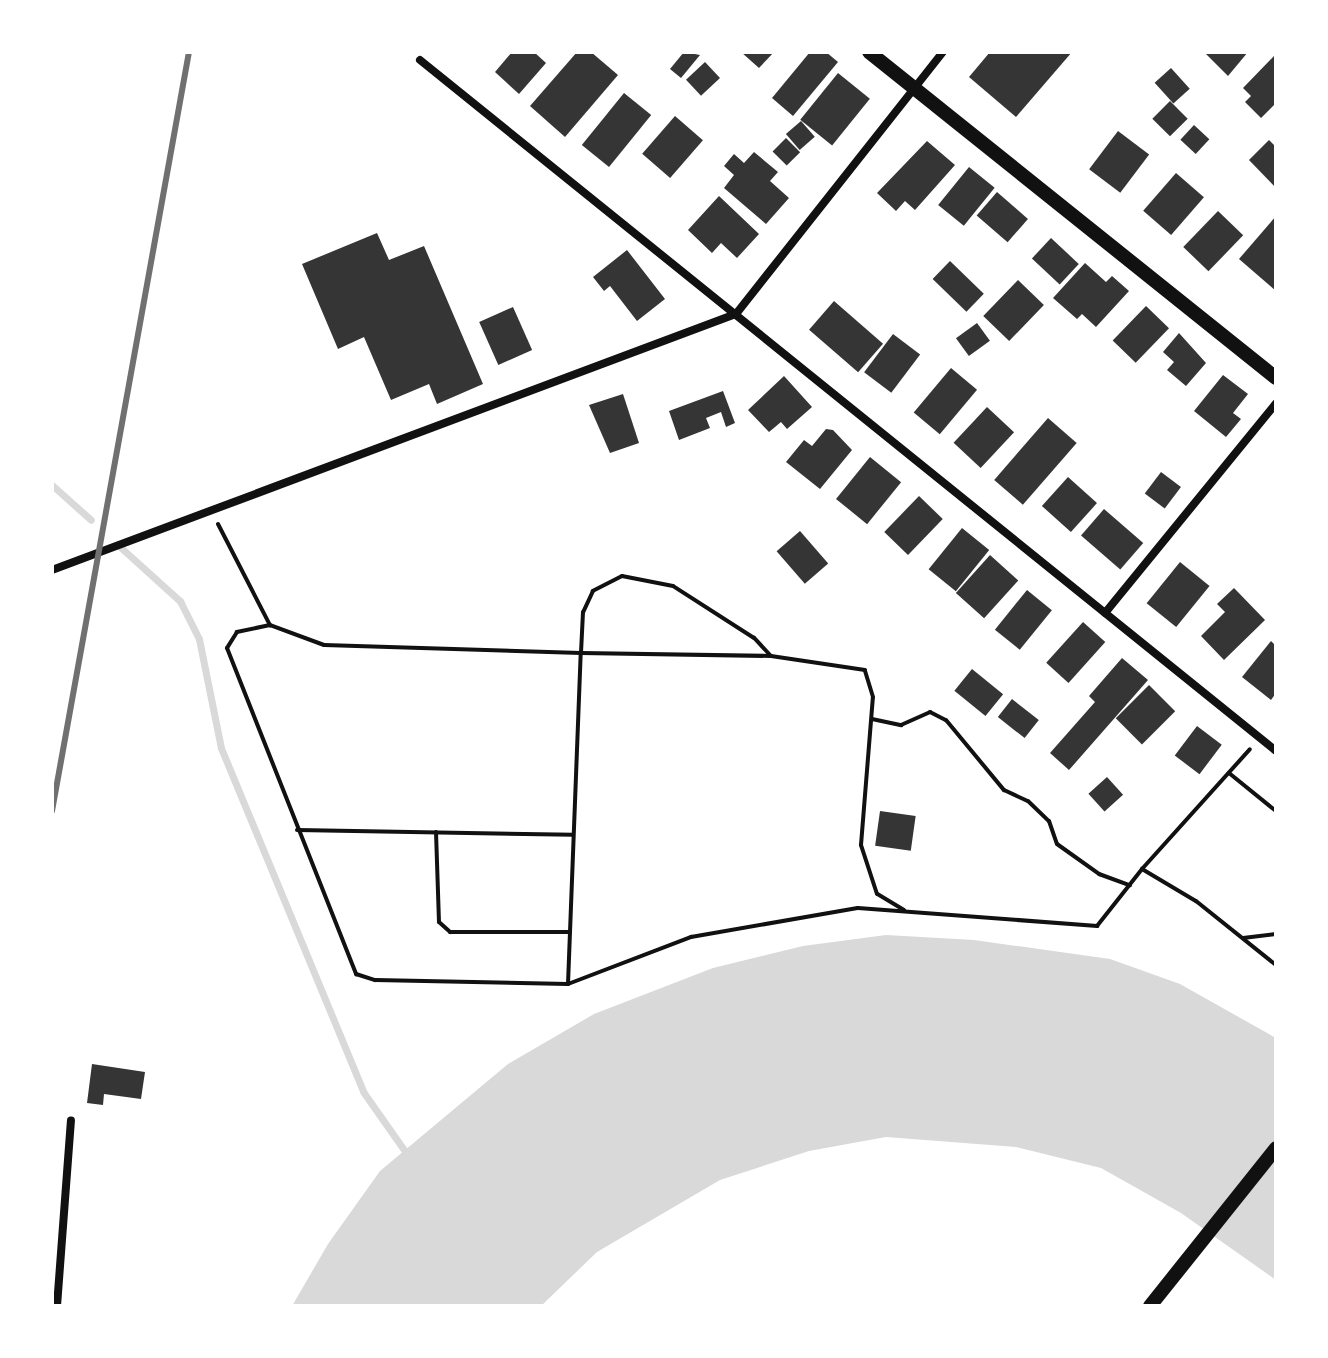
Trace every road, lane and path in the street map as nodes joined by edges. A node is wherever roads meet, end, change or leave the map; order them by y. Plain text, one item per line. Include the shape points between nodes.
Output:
1 (869, 52) edge
2 (943, 52) edge
3 (420, 60) dead end
4 (914, 88) junction
5 (736, 314) junction
6 (1276, 378) edge
7 (1276, 403) edge
8 (212, 511) junction
9 (52, 570) edge
10 (1105, 613) junction
11 (270, 625) junction
12 (581, 653) junction
13 (771, 656) junction
14 (871, 719) junction
15 (1258, 741) dead end
16 (1276, 751) edge
17 (1229, 773) junction
18 (1276, 811) edge
19 (297, 830) junction
20 (436, 832) junction
21 (573, 835) junction
22 (1142, 869) junction
23 (1130, 885) junction
24 (904, 910) junction
25 (570, 932) junction
26 (1276, 934) edge
27 (1242, 938) junction
28 (1276, 965) edge
29 (568, 984) junction
30 (71, 1121) dead end
31 (1276, 1148) edge
32 (57, 1306) edge
33 (1150, 1306) edge

1 - 4 street
2 - 4 street
3 - 5 street
4 - 5 street
4 - 6 street
5 - 8 street
5 - 10 street
7 - 10 street
8 - 9 street
8 - 11 path
10 - 16 street
11 - 12 path via 324,645
11 - 19 path via 237,632 227,648
12 - 13 path
12 - 13 path via 583,612 593,591 622,576 673,586 754,638
12 - 21 path
13 - 14 path via 865,670 873,697
14 - 23 path via 901,725 930,712 946,720 1004,790 1028,801 1049,821 1057,844 1099,874
14 - 24 path via 861,845 877,894
15 - 17 path
17 - 18 path
17 - 22 path
19 - 20 path
19 - 29 path via 356,974 402,982
20 - 21 path
20 - 25 path via 439,922 450,932
21 - 25 path
22 - 23 path
22 - 27 path via 1196,901
23 - 24 path via 1097,926
24 - 29 path via 858,908 691,937
25 - 29 path
26 - 27 path
27 - 28 path
30 - 32 street
31 - 33 street

